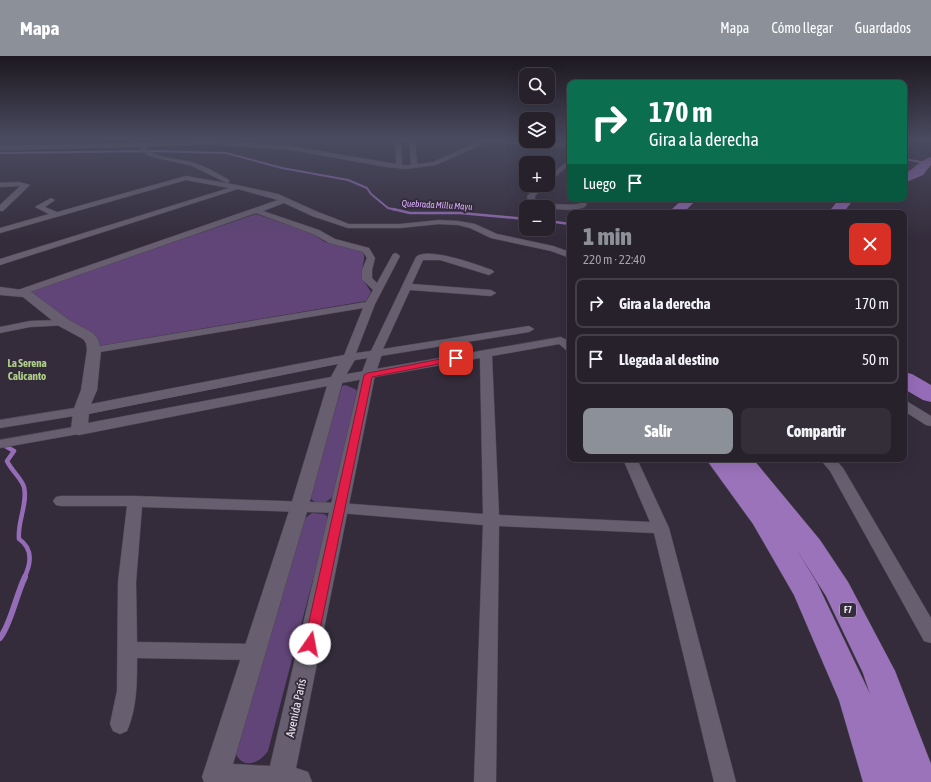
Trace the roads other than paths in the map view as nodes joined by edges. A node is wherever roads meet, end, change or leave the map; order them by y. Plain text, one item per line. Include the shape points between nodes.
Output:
1 (212, 173) edge
2 (0, 185) edge
3 (237, 187) junction
4 (535, 192) edge
5 (51, 200) dead end
6 (286, 200) junction
7 (583, 202) edge
8 (695, 206) edge
9 (0, 209) edge
10 (684, 210) edge
11 (257, 211) junction
12 (57, 215) junction
13 (288, 223) junction
14 (348, 226) junction
15 (0, 231) edge
16 (325, 238) junction
17 (567, 254) edge
18 (396, 256) dead end
19 (0, 262) edge
20 (489, 272) dead end
21 (407, 288) junction
22 (378, 289) junction
23 (0, 292) edge
24 (18, 293) junction
25 (491, 293) dead end
26 (370, 304) junction
27 (64, 323) junction
28 (529, 329) dead end
29 (0, 330) edge
30 (567, 345) edge
31 (94, 350) junction
32 (486, 353) junction
33 (375, 354) junction
34 (349, 358) junction
35 (368, 375) junction
36 (336, 380) junction
37 (907, 407) edge
38 (81, 411) junction
39 (931, 422) edge
40 (0, 424) edge
41 (78, 430) junction
42 (0, 444) edge
43 (631, 462) edge
44 (720, 462) edge
45 (742, 462) edge
46 (829, 462) edge
47 (61, 501) dead end
48 (136, 501) junction
49 (299, 508) junction
50 (340, 508) junction
51 (491, 520) junction
52 (661, 528) junction
53 (931, 636) edge
54 (128, 650) junction
55 (254, 652) junction
56 (120, 724) dead end
57 (215, 780) edge
58 (286, 781) edge
59 (485, 782) edge
60 (725, 782) edge
61 (882, 782) edge
62 (919, 782) edge

1 - 3 street
2 - 9 street via 26,185
3 - 6 street
3 - 12 street via 186,178
3 - 19 street
4 - 7 street via 531,196 532,202 542,205 572,207 582,206
5 - 12 street via 39,207
6 - 11 street
6 - 13 street via 281,207
6 - 14 street
8 - 10 highway
11 - 13 street
11 - 24 street
12 - 15 street
13 - 16 street via 316,232
14 - 16 street via 329,233
14 - 17 street via 458,223 494,236
16 - 22 street via 366,250 370,258 367,279
18 - 22 street
20 - 21 street via 441,257 420,257
21 - 25 street
21 - 33 street
22 - 26 street
23 - 24 street
24 - 27 street via 26,294
26 - 31 street
26 - 34 street
27 - 29 street via 30,324
27 - 31 street via 88,336 93,342
28 - 33 street
30 - 32 street via 561,340
31 - 38 street via 89,390
32 - 35 street
32 - 51 street
33 - 34 street
33 - 35 street, Avenida París
34 - 36 street
34 - 38 street
35 - 36 street
35 - 50 street, Avenida París
36 - 41 street
36 - 49 street
37 - 39 street
38 - 40 street
38 - 41 street
41 - 42 street
43 - 52 street
44 - 61 highway via 762,517 807,590 856,700
45 - 62 highway, F7 via 810,548 838,590 879,671
46 - 53 street via 836,468
47 - 48 street
48 - 49 street
48 - 54 street via 127,582
49 - 50 street
49 - 55 street
50 - 51 street
50 - 58 street, Avenida París
51 - 52 street
51 - 59 street
52 - 60 street
54 - 55 street
54 - 56 street via 127,691
55 - 57 street
57 - 58 street

